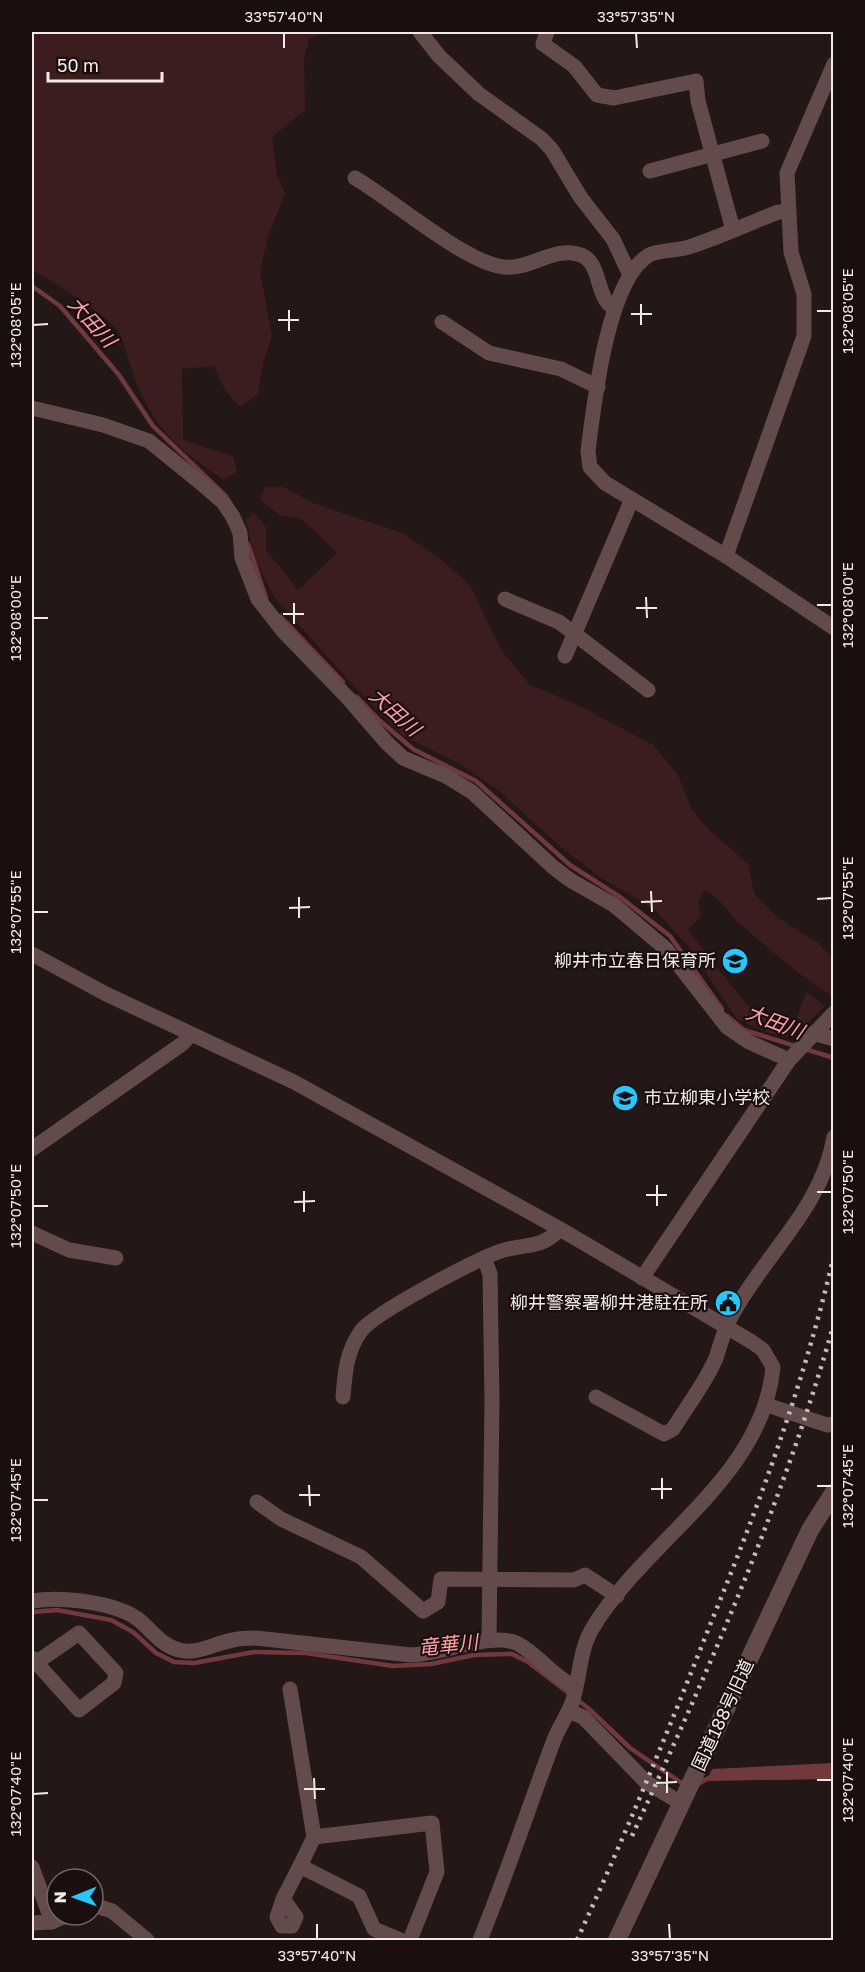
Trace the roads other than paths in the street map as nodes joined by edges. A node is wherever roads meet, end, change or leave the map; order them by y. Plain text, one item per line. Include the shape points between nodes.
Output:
1 (420, 32) edge
2 (547, 32) edge
3 (834, 64) edge
4 (762, 141) dead end
5 (711, 154) junction
6 (650, 171) dead end
7 (355, 178) dead end
8 (788, 212) junction
9 (733, 230) junction
10 (629, 273) junction
11 (614, 308) junction
12 (442, 322) dead end
13 (598, 387) junction
14 (32, 408) edge
15 (632, 499) junction
16 (726, 556) junction
17 (505, 599) dead end
18 (834, 628) edge
19 (575, 633) junction
20 (565, 656) dead end
21 (648, 690) dead end
22 (32, 954) edge
23 (834, 1013) edge
24 (191, 1035) junction
25 (834, 1039) edge
26 (800, 1047) junction
27 (834, 1137) edge
28 (32, 1149) edge
29 (560, 1228) junction
30 (32, 1233) edge
31 (116, 1258) dead end
32 (484, 1258) junction
33 (642, 1278) junction
34 (726, 1328) junction
35 (343, 1397) dead end
36 (596, 1397) dead end
37 (766, 1405) junction
38 (834, 1424) edge
39 (834, 1492) edge
40 (257, 1502) dead end
41 (489, 1579) junction
42 (617, 1596) junction
43 (32, 1601) edge
44 (489, 1640) junction
45 (34, 1660) edge
46 (290, 1689) dead end
47 (572, 1700) junction
48 (681, 1803) junction
49 (314, 1837) junction
50 (300, 1866) junction
51 (32, 1867) edge
52 (283, 1899) dead end
53 (45, 1903) edge
54 (105, 1909) edge
55 (147, 1941) edge
56 (400, 1941) edge
57 (410, 1941) edge
58 (480, 1941) edge
59 (617, 1941) edge

1 - 10 street via 479,94 552,150 581,198 613,239
2 - 5 street via 543,44 574,66 597,95 615,98 696,81
3 - 8 street via 791,157 787,173
4 - 5 street
5 - 6 street
5 - 9 street
7 - 11 street via 474,257 503,267 517,267 555,255 579,254 588,259
8 - 9 street via 778,212
8 - 16 street via 790,252 804,294 804,336
9 - 10 street via 689,247 652,252
10 - 11 street
11 - 13 street
12 - 13 street via 489,353 561,369
13 - 15 street via 588,451 590,467 605,483
14 - 26 street via 149,441 202,484 233,517 258,599 386,742 403,758 472,792 553,867 614,905 666,949 727,1027 749,1042
15 - 16 street
15 - 19 street
16 - 18 street
17 - 19 street
19 - 20 street
19 - 21 street
22 - 24 street
23 - 26 street
24 - 28 street
24 - 29 street via 294,1082
25 - 26 street
26 - 33 street
27 - 34 street via 824,1176 809,1205
29 - 32 street via 539,1244
29 - 33 street
30 - 31 street via 69,1250
32 - 35 street via 391,1309 363,1329 350,1348
32 - 41 street via 490,1274 492,1401
33 - 34 street
34 - 36 street via 716,1358 673,1429 664,1434
34 - 37 street via 752,1342 768,1357 773,1367
37 - 38 street
37 - 42 street via 738,1458 719,1484
39 - 48 street, 国道188号旧道 via 810,1530
40 - 41 street via 280,1519 361,1557 423,1611 438,1602 441,1579
41 - 42 street via 574,1580 585,1575
41 - 44 street
42 - 47 street via 592,1628
43 - 44 street via 53,1599 123,1611 163,1642 182,1651 256,1638 411,1655
44 - 47 street via 517,1643
45 - 45 street via 79,1710 114,1683 116,1673 80,1633
46 - 49 street
47 - 48 street via 583,1717 646,1782
47 - 58 street
48 - 59 street, 国道188号旧道
49 - 50 street
49 - 57 street via 432,1823 437,1872
50 - 52 street
50 - 56 street via 359,1896 374,1929
51 - 53 street
54 - 55 street

